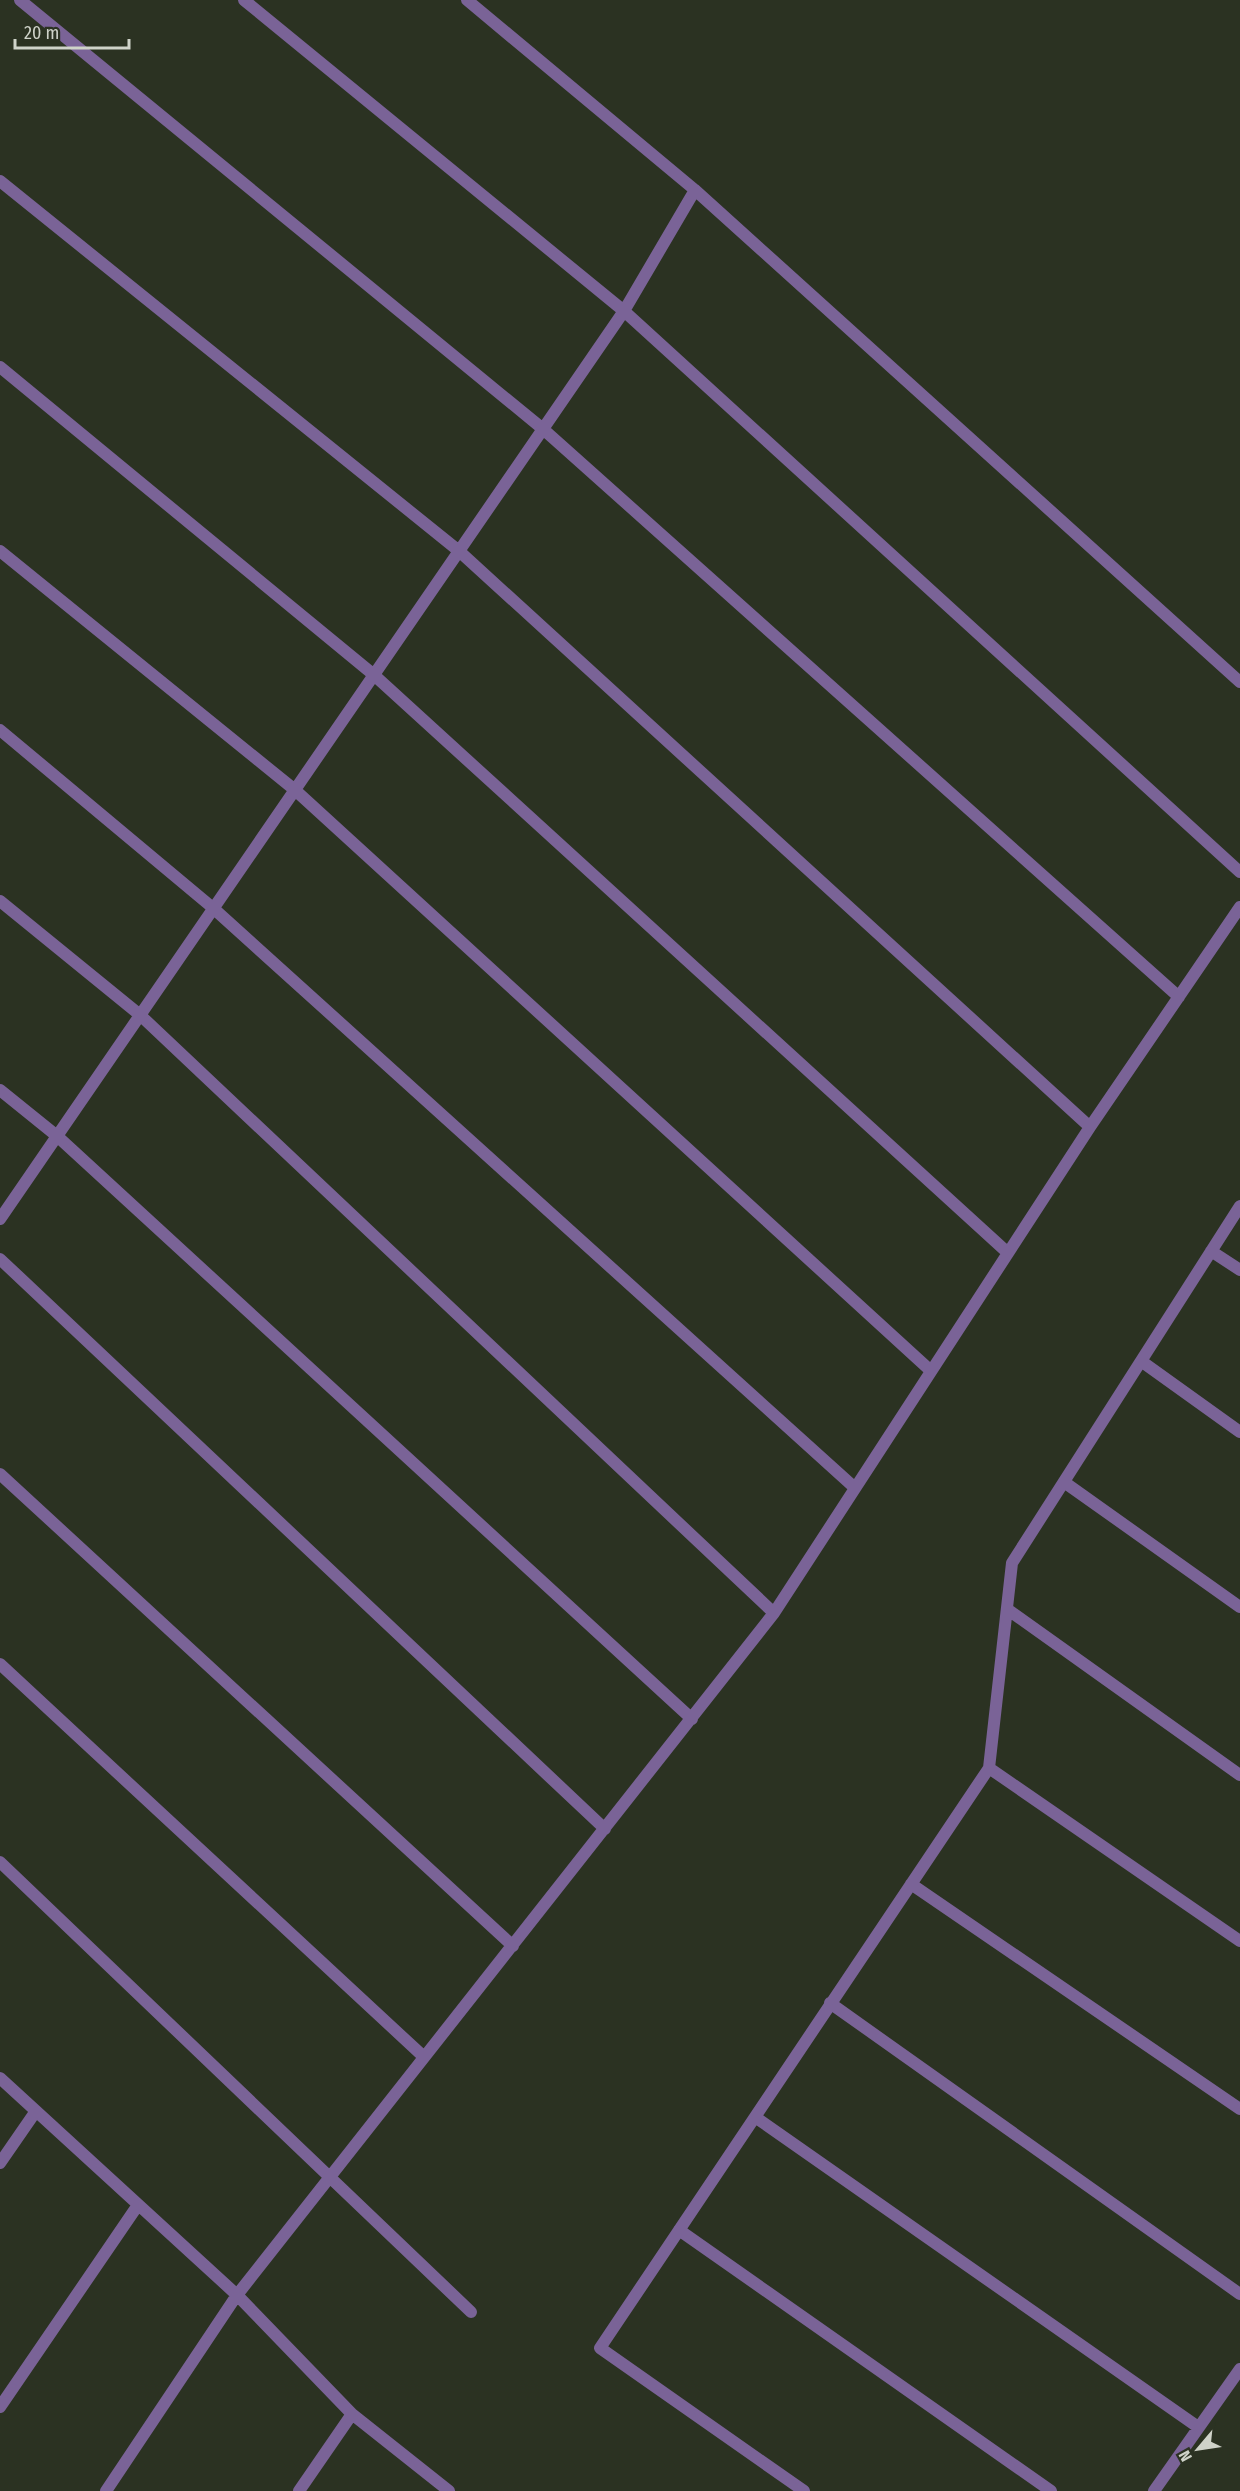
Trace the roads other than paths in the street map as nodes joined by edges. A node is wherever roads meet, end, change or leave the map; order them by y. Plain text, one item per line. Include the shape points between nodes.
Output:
1 (20, 0) edge
2 (244, 0) edge
3 (467, 0) edge
4 (0, 181) edge
5 (695, 190) junction
6 (624, 311) junction
7 (0, 367) edge
8 (543, 429) junction
9 (0, 551) edge
10 (459, 551) junction
11 (374, 675) junction
12 (1240, 681) edge
13 (0, 730) edge
14 (295, 790) junction
15 (1240, 872) edge
16 (0, 901) edge
17 (1240, 907) edge
18 (213, 908) junction
19 (1179, 996) junction
20 (140, 1015) junction
21 (0, 1090) edge
22 (1090, 1127) junction
23 (57, 1136) junction
24 (1240, 1206) edge
25 (0, 1219) edge
26 (1211, 1251) junction
27 (1008, 1253) junction
28 (0, 1259) edge
29 (1240, 1270) edge
30 (1141, 1361) junction
31 (931, 1371) junction
32 (1240, 1432) edge
33 (0, 1474) edge
34 (1064, 1482) junction
35 (855, 1488) junction
36 (1240, 1608) edge
37 (1007, 1609) junction
38 (774, 1613) junction
39 (0, 1664) edge
40 (692, 1719) junction
41 (988, 1768) junction
42 (1240, 1775) edge
43 (605, 1829) junction
44 (0, 1862) edge
45 (911, 1884) junction
46 (1240, 1941) edge
47 (513, 1946) junction
48 (830, 2003) junction
49 (424, 2057) junction
50 (0, 2078) edge
51 (1240, 2109) edge
52 (36, 2110) junction
53 (755, 2117) junction
54 (0, 2163) edge
55 (330, 2177) junction
56 (138, 2205) junction
57 (679, 2230) junction
58 (1240, 2294) edge
59 (237, 2295) junction
60 (471, 2312) dead end
61 (1240, 2369) edge
62 (0, 2407) edge
63 (351, 2414) junction
64 (1198, 2427) junction
65 (106, 2491) edge
66 (299, 2491) edge
67 (449, 2491) edge
68 (804, 2491) edge
69 (1051, 2491) edge
70 (1154, 2491) edge

1 - 8 street
2 - 6 street
3 - 5 street
4 - 10 street
5 - 6 street
5 - 12 street
6 - 8 street
6 - 15 street
7 - 11 street
8 - 10 street
8 - 19 street
9 - 14 street
10 - 11 street
10 - 22 street
11 - 14 street
11 - 27 street
13 - 18 street
14 - 18 street
14 - 31 street
16 - 20 street
17 - 19 street
18 - 20 street
18 - 35 street
19 - 22 street
20 - 23 street
20 - 38 street
21 - 23 street
22 - 27 street
23 - 25 street
23 - 40 street
24 - 26 street
26 - 29 street
26 - 30 street
27 - 31 street
28 - 43 street
30 - 32 street
30 - 34 street
31 - 35 street
33 - 47 street
34 - 36 street
34 - 37 street via 1012,1563
35 - 38 street
37 - 41 street
37 - 42 street
38 - 40 street
39 - 49 street
40 - 43 street
41 - 45 street
41 - 46 street
43 - 47 street
44 - 55 street
45 - 48 street
45 - 51 street
47 - 49 street
48 - 53 street
48 - 58 street
49 - 55 street
50 - 52 street
52 - 54 street
52 - 56 street
53 - 57 street
53 - 64 street
55 - 59 street
55 - 60 street
56 - 59 street
56 - 62 street
57 - 68 street via 600,2348
57 - 69 street
59 - 63 street
59 - 65 street
61 - 64 street
63 - 66 street
63 - 67 street
64 - 70 street

